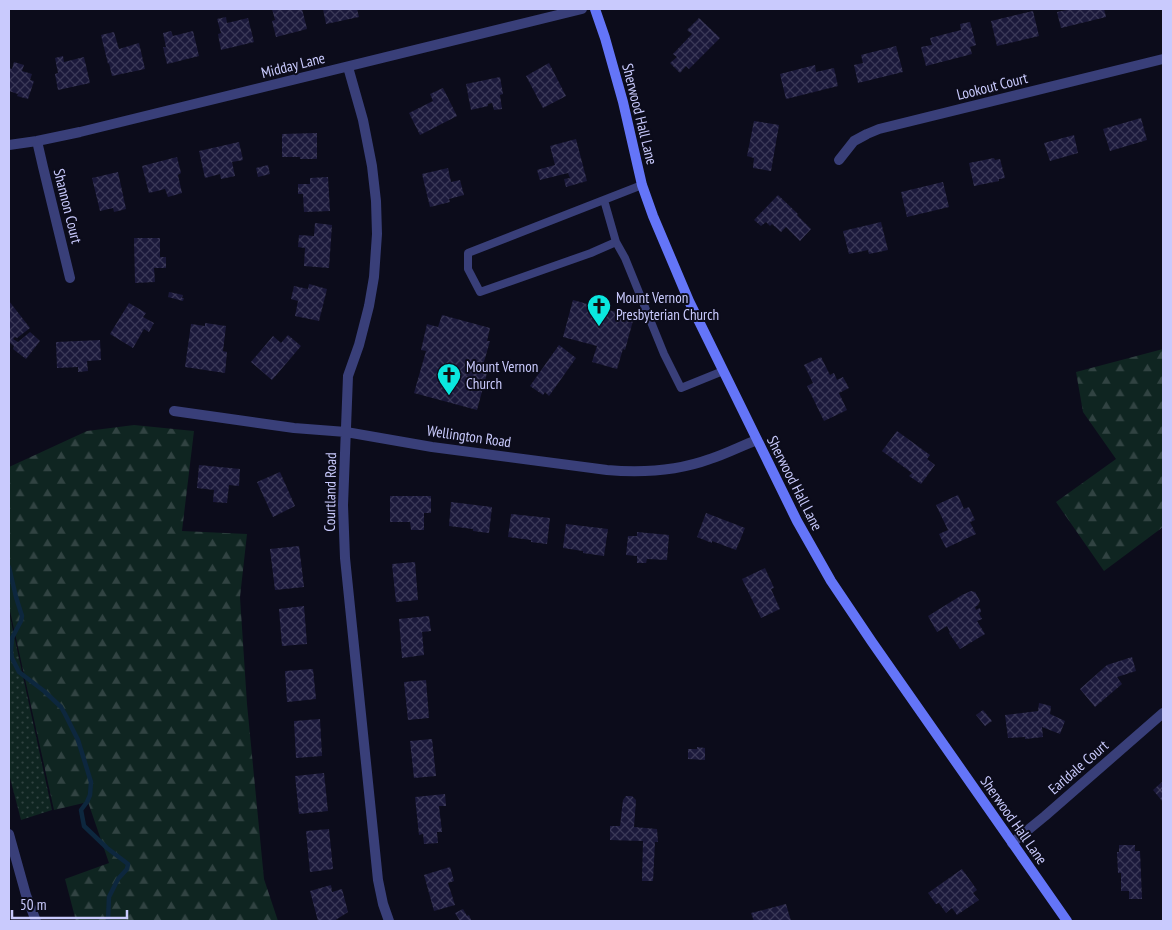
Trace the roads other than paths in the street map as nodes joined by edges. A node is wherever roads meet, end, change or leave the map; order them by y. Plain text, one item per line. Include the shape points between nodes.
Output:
1 (582, 9) edge
2 (595, 9) edge
3 (1163, 59) edge
4 (348, 67) junction
5 (38, 141) junction
6 (9, 145) edge
7 (838, 160) dead end
8 (642, 184) junction
9 (604, 200) junction
10 (616, 242) junction
11 (70, 278) dead end
12 (723, 371) junction
13 (174, 411) dead end
14 (346, 432) junction
15 (756, 440) junction
16 (1163, 713) edge
17 (9, 834) edge
18 (1012, 843) junction
19 (36, 921) edge
20 (389, 921) edge
21 (1067, 921) edge

1 - 4 street, Midday Lane
2 - 8 main road, Sherwood Hall Lane via 623,102
3 - 7 street, Lookout Court via 878,129 854,140
4 - 5 street, Midday Lane
4 - 14 street, Courtland Road via 372,166 377,234 369,306 348,376
5 - 6 street, Midday Lane
5 - 11 street, Shannon Court
8 - 9 lane
8 - 12 main road, Sherwood Hall Lane via 689,301
9 - 10 lane
9 - 10 lane via 468,253 468,269 480,292
10 - 12 lane via 681,388
12 - 15 main road, Sherwood Hall Lane
13 - 14 street, Wellington Road
14 - 15 street, Wellington Road via 432,447 628,472 687,466
14 - 20 street, Courtland Road via 345,558 378,880
15 - 18 main road, Sherwood Hall Lane via 831,581
16 - 18 street, Earldale Court
17 - 19 street
18 - 21 main road, Sherwood Hall Lane

